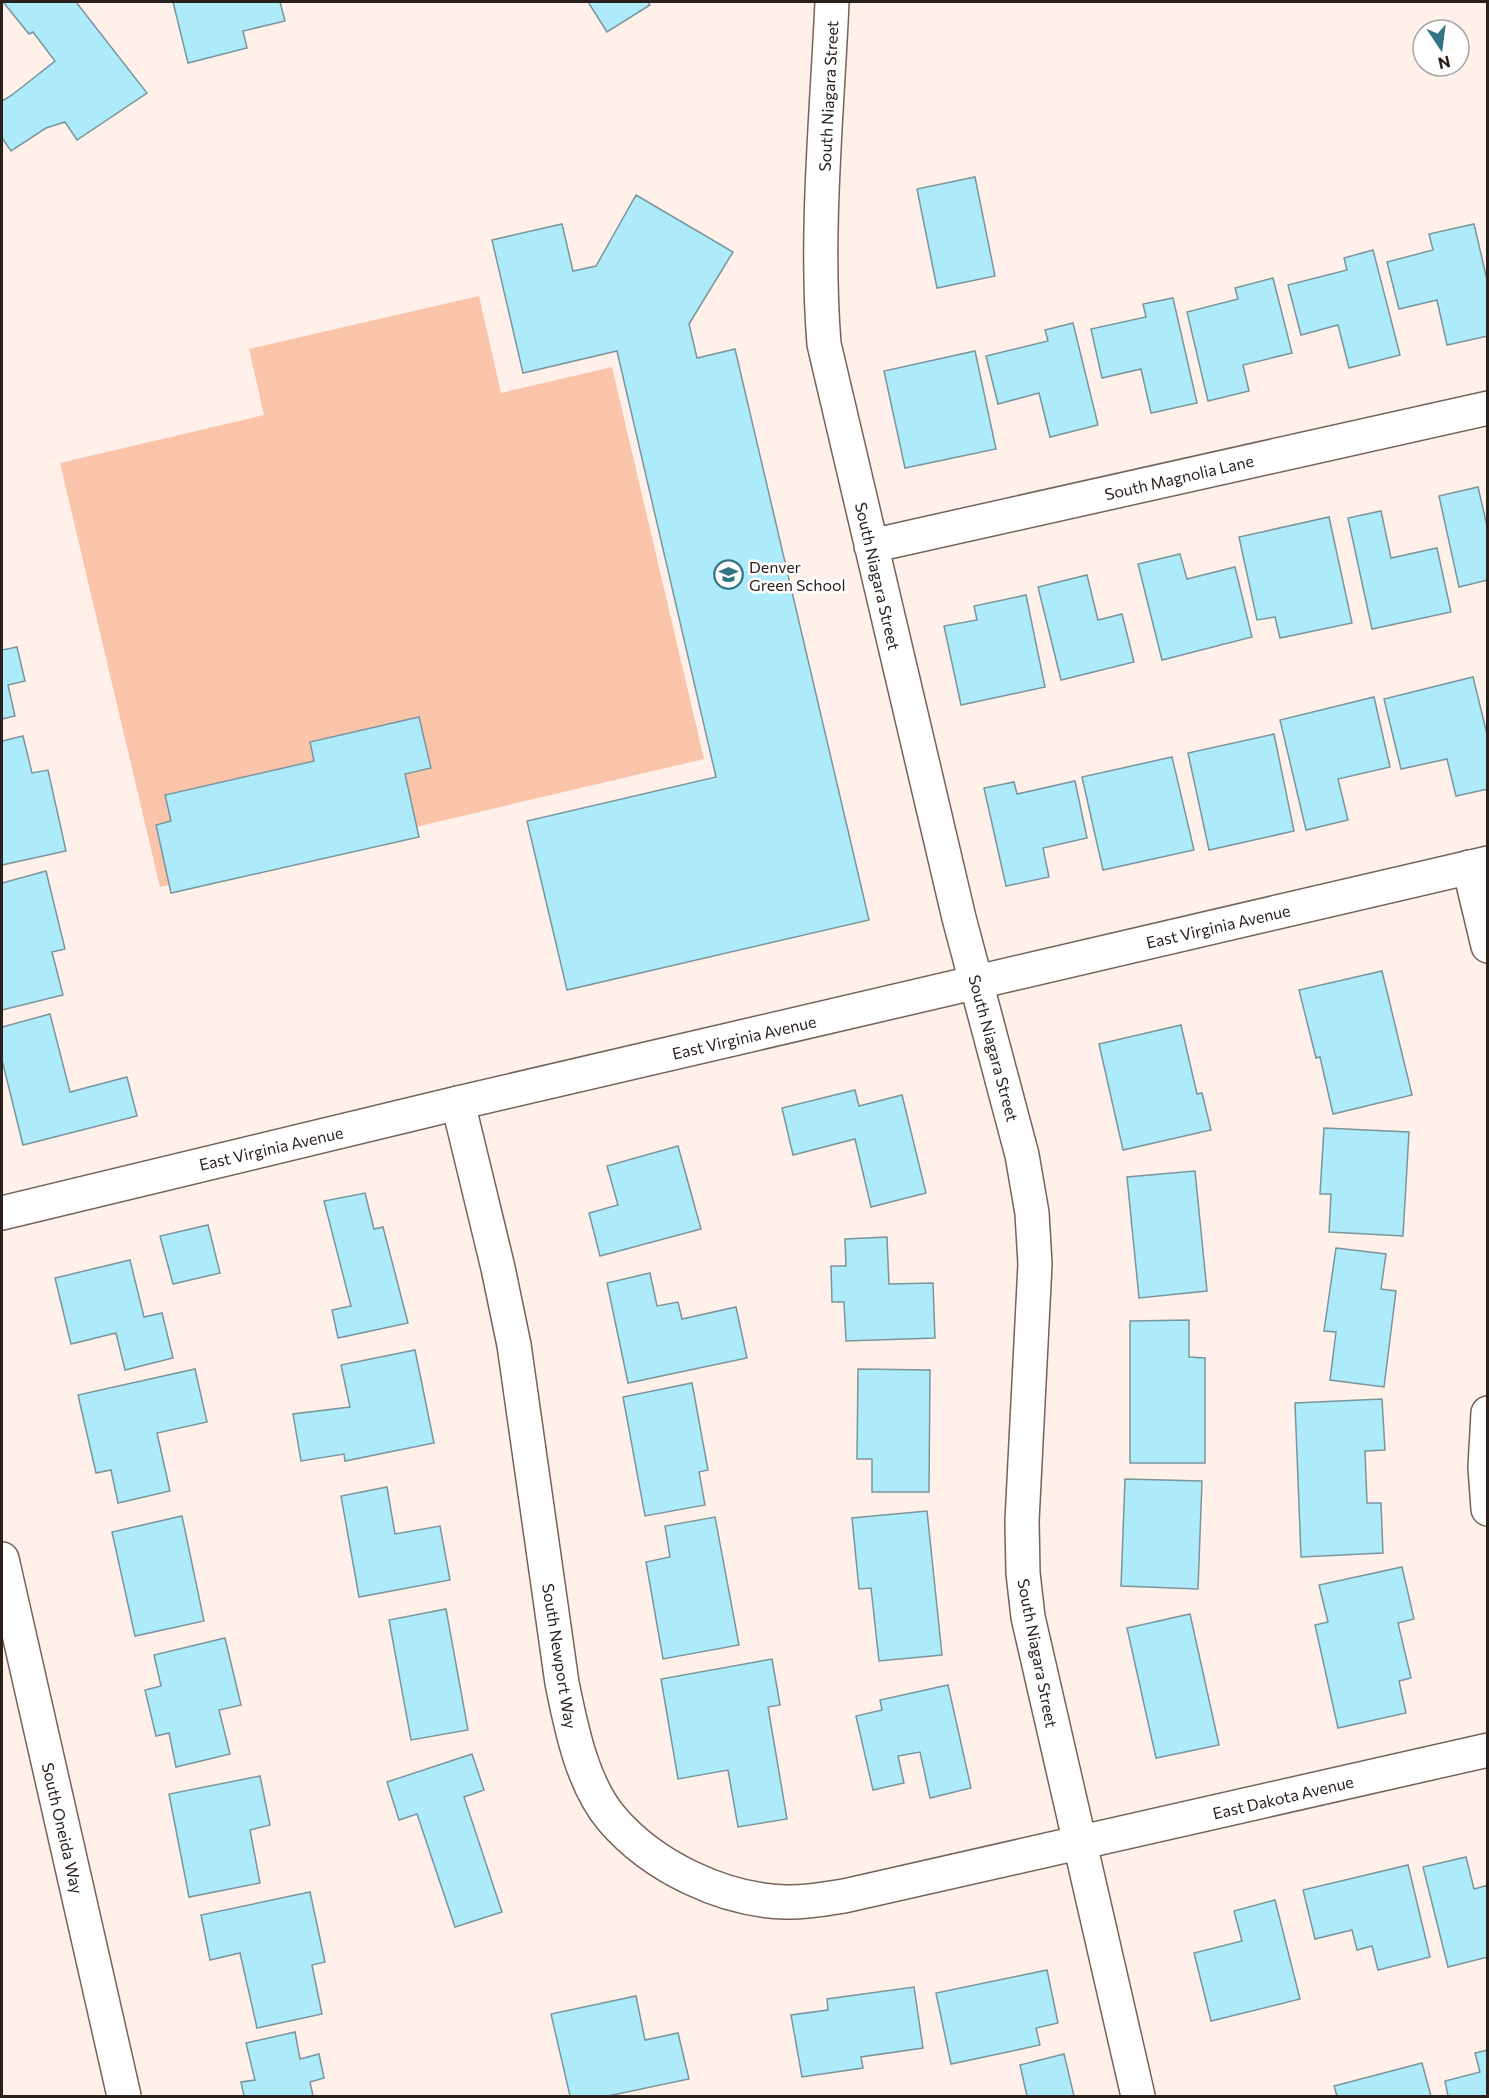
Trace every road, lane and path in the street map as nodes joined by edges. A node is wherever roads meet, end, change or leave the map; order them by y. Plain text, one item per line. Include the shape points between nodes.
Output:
1 (832, 2) edge
2 (1488, 408) edge
3 (871, 546) junction
4 (1478, 865) edge
5 (1488, 946) edge
6 (977, 982) junction
7 (458, 1103) junction
8 (2, 1213) edge
9 (1488, 1413) edge
10 (1488, 1509) edge
11 (2, 1559) edge
12 (1488, 1750) edge
13 (1079, 1844) junction
14 (124, 2097) edge
15 (1138, 2097) edge

1 - 3 street, South Niagara Street via 822,233 824,345
2 - 3 street, South Magnolia Lane
3 - 6 street, South Niagara Street
4 - 5 street
4 - 6 street, East Virginia Avenue
6 - 7 street, East Virginia Avenue
6 - 13 street, South Niagara Street via 1031,1204 1035,1264 1022,1521 1023,1573 1028,1617
7 - 8 street, East Virginia Avenue
7 - 13 street, South Newport Way via 514,1345 569,1717 584,1768 612,1818 637,1843 705,1885 743,1897 785,1902 844,1896
9 - 10 street
11 - 14 street, South Oneida Way
12 - 13 street, East Dakota Avenue
13 - 15 street, South Niagara Street

